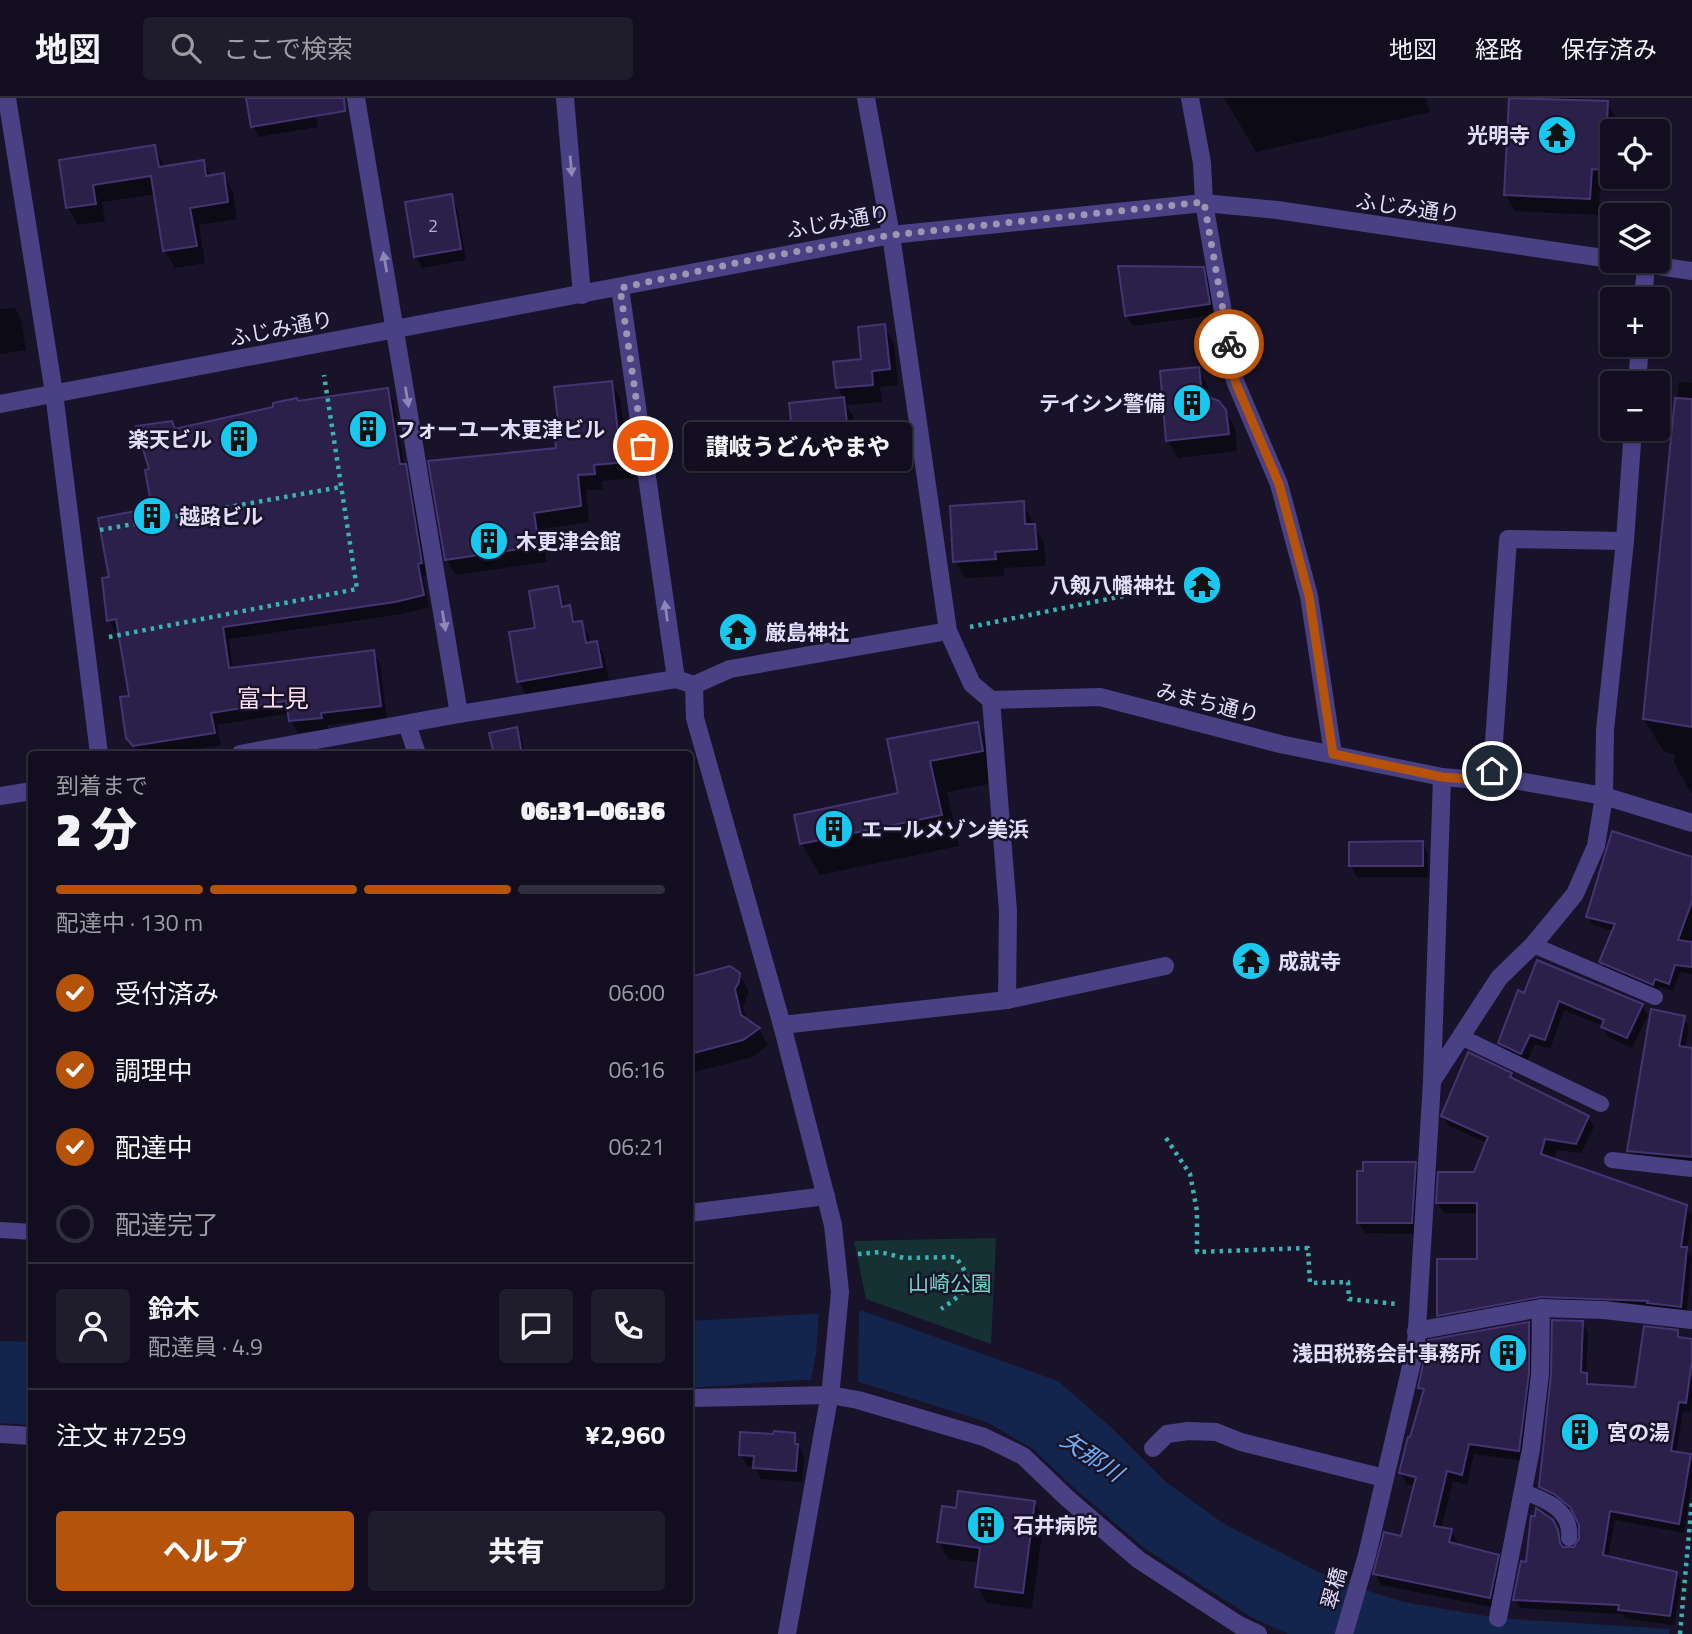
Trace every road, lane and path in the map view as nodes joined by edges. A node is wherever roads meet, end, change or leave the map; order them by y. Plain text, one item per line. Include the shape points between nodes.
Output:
1 (7, 98) edge
2 (356, 98) edge
3 (565, 98) edge
4 (866, 98) edge
5 (1190, 98) edge
6 (1204, 202) junction
7 (891, 235) junction
8 (1600, 259) edge
9 (1670, 269) edge
10 (1692, 271) edge
11 (620, 288) junction
12 (582, 295) junction
13 (396, 329) junction
14 (324, 375) dead end
15 (54, 393) junction
16 (0, 404) edge
17 (1632, 441) edge
18 (341, 487) junction
19 (100, 530) dead end
20 (1625, 541) junction
21 (1148, 591) dead end
22 (948, 631) junction
23 (109, 637) dead end
24 (676, 678) junction
25 (694, 685) junction
26 (991, 700) junction
27 (459, 714) junction
28 (407, 724) junction
29 (99, 751) edge
30 (257, 751) edge
31 (416, 751) edge
32 (1333, 754) junction
33 (1492, 771) junction
34 (1442, 777) junction
35 (28, 791) edge
36 (0, 796) edge
37 (1604, 796) junction
38 (1692, 823) edge
39 (1534, 945) junction
40 (1165, 966) dead end
41 (1655, 997) dead end
42 (1007, 1000) junction
43 (782, 1025) junction
44 (1461, 1037) junction
45 (1432, 1081) junction
46 (1601, 1104) dead end
47 (1166, 1138) dead end
48 (1612, 1160) dead end
49 (1692, 1169) edge
50 (826, 1196) junction
51 (693, 1213) edge
52 (0, 1230) edge
53 (28, 1232) edge
54 (857, 1254) dead end
55 (1418, 1306) junction
56 (1541, 1308) junction
57 (941, 1310) dead end
58 (1692, 1320) edge
59 (1416, 1331) junction
60 (831, 1391) junction
61 (693, 1398) edge
62 (0, 1434) edge
63 (28, 1436) edge
64 (1153, 1448) dead end
65 (1384, 1478) junction
66 (1523, 1492) junction
67 (1692, 1500) edge
68 (1569, 1538) dead end
69 (1498, 1618) dead end
70 (1237, 1630) edge
71 (787, 1634) edge
72 (1258, 1634) edge
73 (1344, 1634) edge
74 (1680, 1634) edge

1 - 15 street
13 -> 2 street
3 -> 12 street
4 - 7 street
5 - 6 street
6 - 7 street, ふじみ通り
6 - 8 street, ふじみ通り
6 - 32 street via 1235,381 1279,484 1309,596
7 - 11 street, ふじみ通り
7 - 22 street
9 - 10 street, ふじみ通り
11 - 12 street, ふじみ通り
24 -> 11 street
12 - 13 street, ふじみ通り
13 - 15 street, ふじみ通り
13 -> 27 street
14 - 18 path
15 - 16 street, ふじみ通り
15 - 29 street
17 - 20 street
18 - 19 path
18 - 23 path via 357,589
20 - 33 street via 1508,539
20 - 37 street via 1605,730
21 - 22 path
22 - 25 street via 730,669
22 - 26 street via 972,684
24 - 25 street
24 - 27 street
25 - 43 street via 695,718
26 - 32 street, みまち通り via 1100,697
26 - 42 street via 1008,911
27 - 28 street
28 - 30 street
28 - 31 street
32 - 34 street, みまち通り
33 - 34 street, みまち通り via 1479,780
33 - 37 street via 1508,779
34 - 45 street, 翠橋
35 - 36 street
37 - 38 street
37 - 39 street via 1596,846 1575,894
39 - 41 lane
39 - 44 street via 1499,978
40 - 42 street
42 - 43 street
43 - 50 street
44 - 45 street
44 - 46 lane
45 - 55 street, 翠橋
47 - 55 path via 1191,1174 1197,1252 1308,1248 1310,1283 1348,1282 1349,1299
48 - 49 lane
50 - 51 street
50 - 60 street via 840,1292
52 - 53 lane
54 - 57 path via 955,1257 967,1272 967,1282 957,1299
55 - 59 street, 翠橋
56 - 58 street
56 - 59 street
56 - 66 street via 1539,1374
59 - 65 street, 翠橋
60 - 61 street
60 - 70 street via 984,1437 1023,1456 1139,1560
60 - 71 street
62 - 63 street
64 - 65 street via 1167,1434 1216,1432
65 - 73 street, 翠橋
66 - 68 lane via 1548,1500 1563,1514
66 - 69 street
67 - 74 path
70 - 72 street

